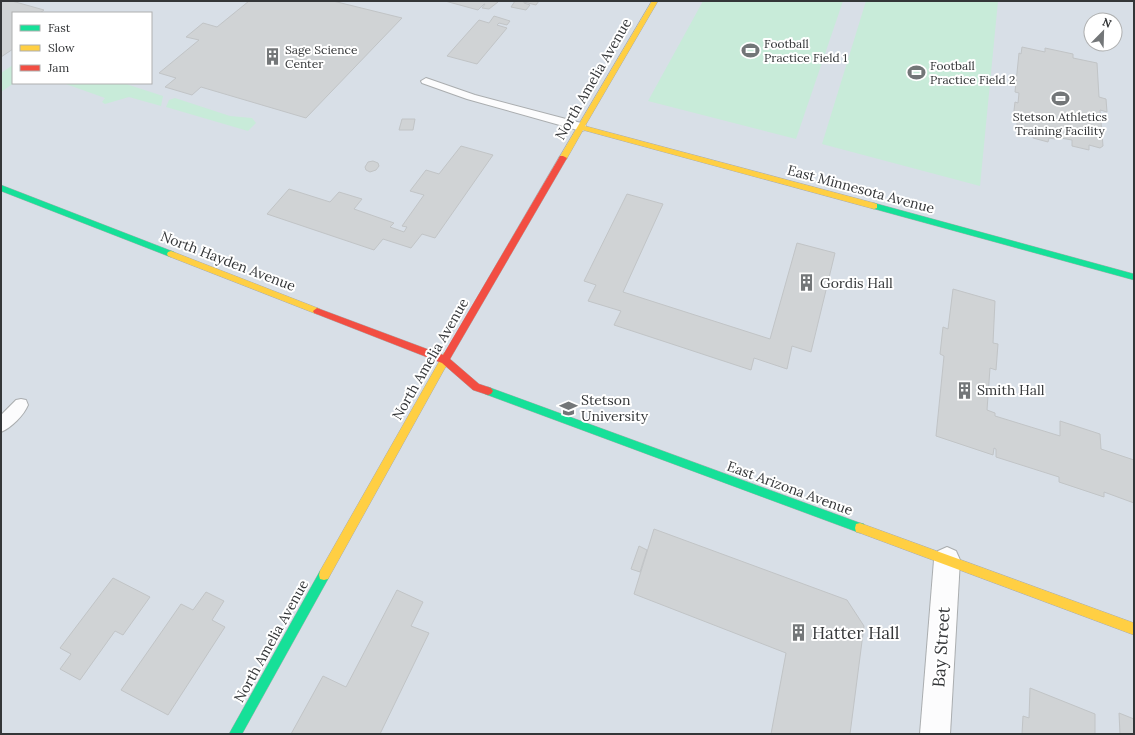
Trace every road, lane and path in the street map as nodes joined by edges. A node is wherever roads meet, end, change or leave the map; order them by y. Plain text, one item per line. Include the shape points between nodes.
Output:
1 (655, 1) edge
2 (426, 81) dead end
3 (581, 127) junction
4 (1, 188) edge
5 (1134, 277) edge
6 (445, 360) junction
7 (21, 405) dead end
8 (1, 425) edge
9 (947, 560) junction
10 (1134, 629) edge
11 (235, 734) edge
12 (935, 734) edge

1 - 3 street, North Amelia Avenue
2 - 3 lane via 471,97
3 - 5 street, East Minnesota Avenue
3 - 6 street, North Amelia Avenue
4 - 6 street, North Hayden Avenue
6 - 9 street, East Arizona Avenue via 476,387
6 - 11 street, North Amelia Avenue
7 - 8 lane
9 - 10 street, East Arizona Avenue
9 - 12 street, Bay Street

